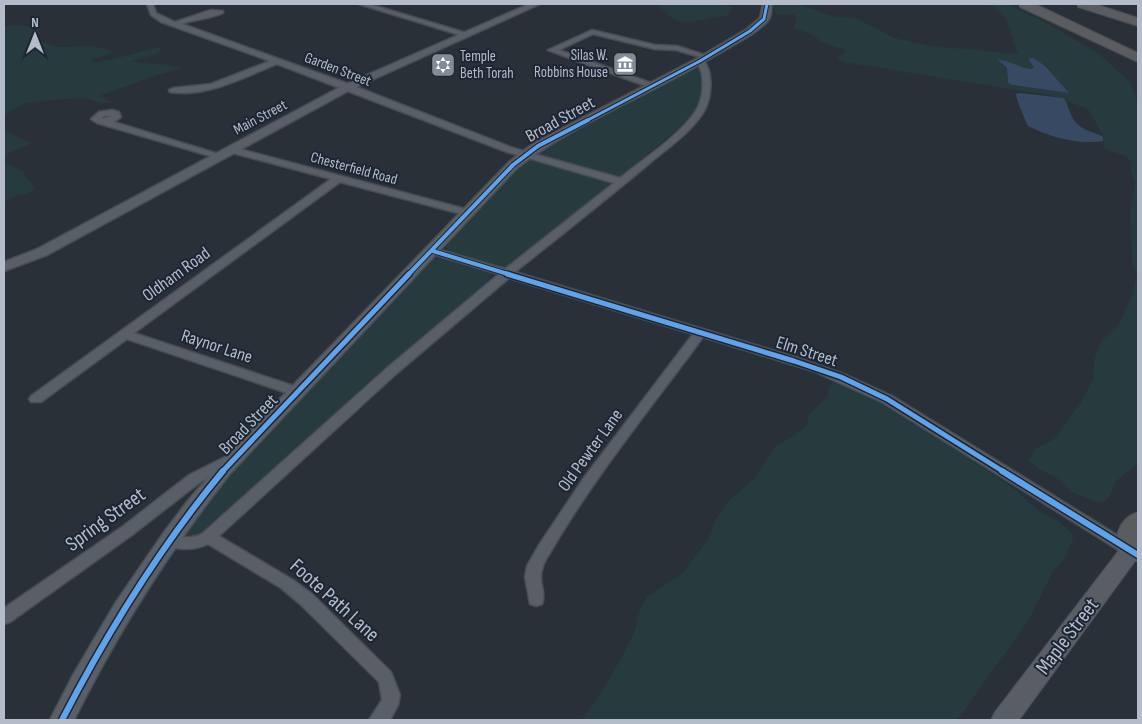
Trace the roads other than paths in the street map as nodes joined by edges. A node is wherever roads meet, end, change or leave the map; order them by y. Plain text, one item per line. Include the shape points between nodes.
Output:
1 (150, 4) edge
2 (362, 4) edge
3 (536, 4) edge
4 (767, 4) edge
5 (1025, 4) edge
6 (1041, 4) edge
7 (1083, 4) edge
8 (202, 16) dead end
9 (1138, 17) edge
10 (1138, 22) edge
11 (175, 24) junction
12 (466, 34) junction
13 (1138, 50) edge
14 (703, 59) junction
15 (278, 61) junction
16 (1134, 64) edge
17 (651, 86) junction
18 (348, 87) junction
19 (174, 90) dead end
20 (107, 121) dead end
21 (232, 150) junction
22 (524, 155) junction
23 (220, 156) junction
24 (337, 178) junction
25 (622, 182) junction
26 (469, 213) junction
27 (433, 251) junction
28 (4, 267) edge
29 (507, 273) junction
30 (700, 333) junction
31 (125, 334) junction
32 (298, 392) junction
33 (36, 399) dead end
34 (233, 458) junction
35 (1138, 523) edge
36 (208, 537) junction
37 (170, 541) junction
38 (1136, 551) edge
39 (536, 599) dead end
40 (4, 617) edge
41 (62, 720) edge
42 (378, 720) edge
43 (1004, 720) edge

1 - 11 street, Garden Street via 153,14
2 - 12 street
3 - 12 street, Main Street
4 - 14 street, Broad Street via 767,14 761,23
5 - 16 highway via 1066,22
6 - 13 highway
7 - 9 highway
7 - 10 highway
8 - 11 street
11 - 15 street, Garden Street
12 - 18 street, Main Street
14 - 17 street, Broad Street
14 - 17 street via 592,32 552,50 584,60 598,71
14 - 25 street via 705,101 699,114
15 - 18 street, Garden Street
15 - 19 street via 213,86
17 - 22 street, Broad Street
18 - 21 street, Main Street
18 - 22 street, Garden Street
20 - 23 street
21 - 23 street, Main Street
21 - 24 street, Chesterfield Road
22 - 25 street, Garden Street
22 - 26 street, Broad Street
23 - 28 street, Main Street via 42,252
24 - 26 street, Chesterfield Road
24 - 31 street, Oldham Road
25 - 29 street
26 - 27 street, Broad Street
27 - 29 street, Elm Street
27 - 32 street, Broad Street
29 - 30 street, Elm Street
29 - 36 street via 415,349
30 - 38 street, Elm Street via 795,360 868,389
30 - 39 street, Old Pewter Lane via 583,490 544,549 532,578
31 - 32 street, Raynor Lane
31 - 33 street, Oldham Road
32 - 34 street, Broad Street
34 - 37 street, Broad Street
34 - 40 street, Spring Street via 194,479 127,531
35 - 38 highway via 1132,531
36 - 37 street via 191,545
36 - 42 street, Foote Path Lane via 268,570 306,599 385,677 392,699
37 - 41 street, Broad Street via 111,629
38 - 43 main road, Maple Street

